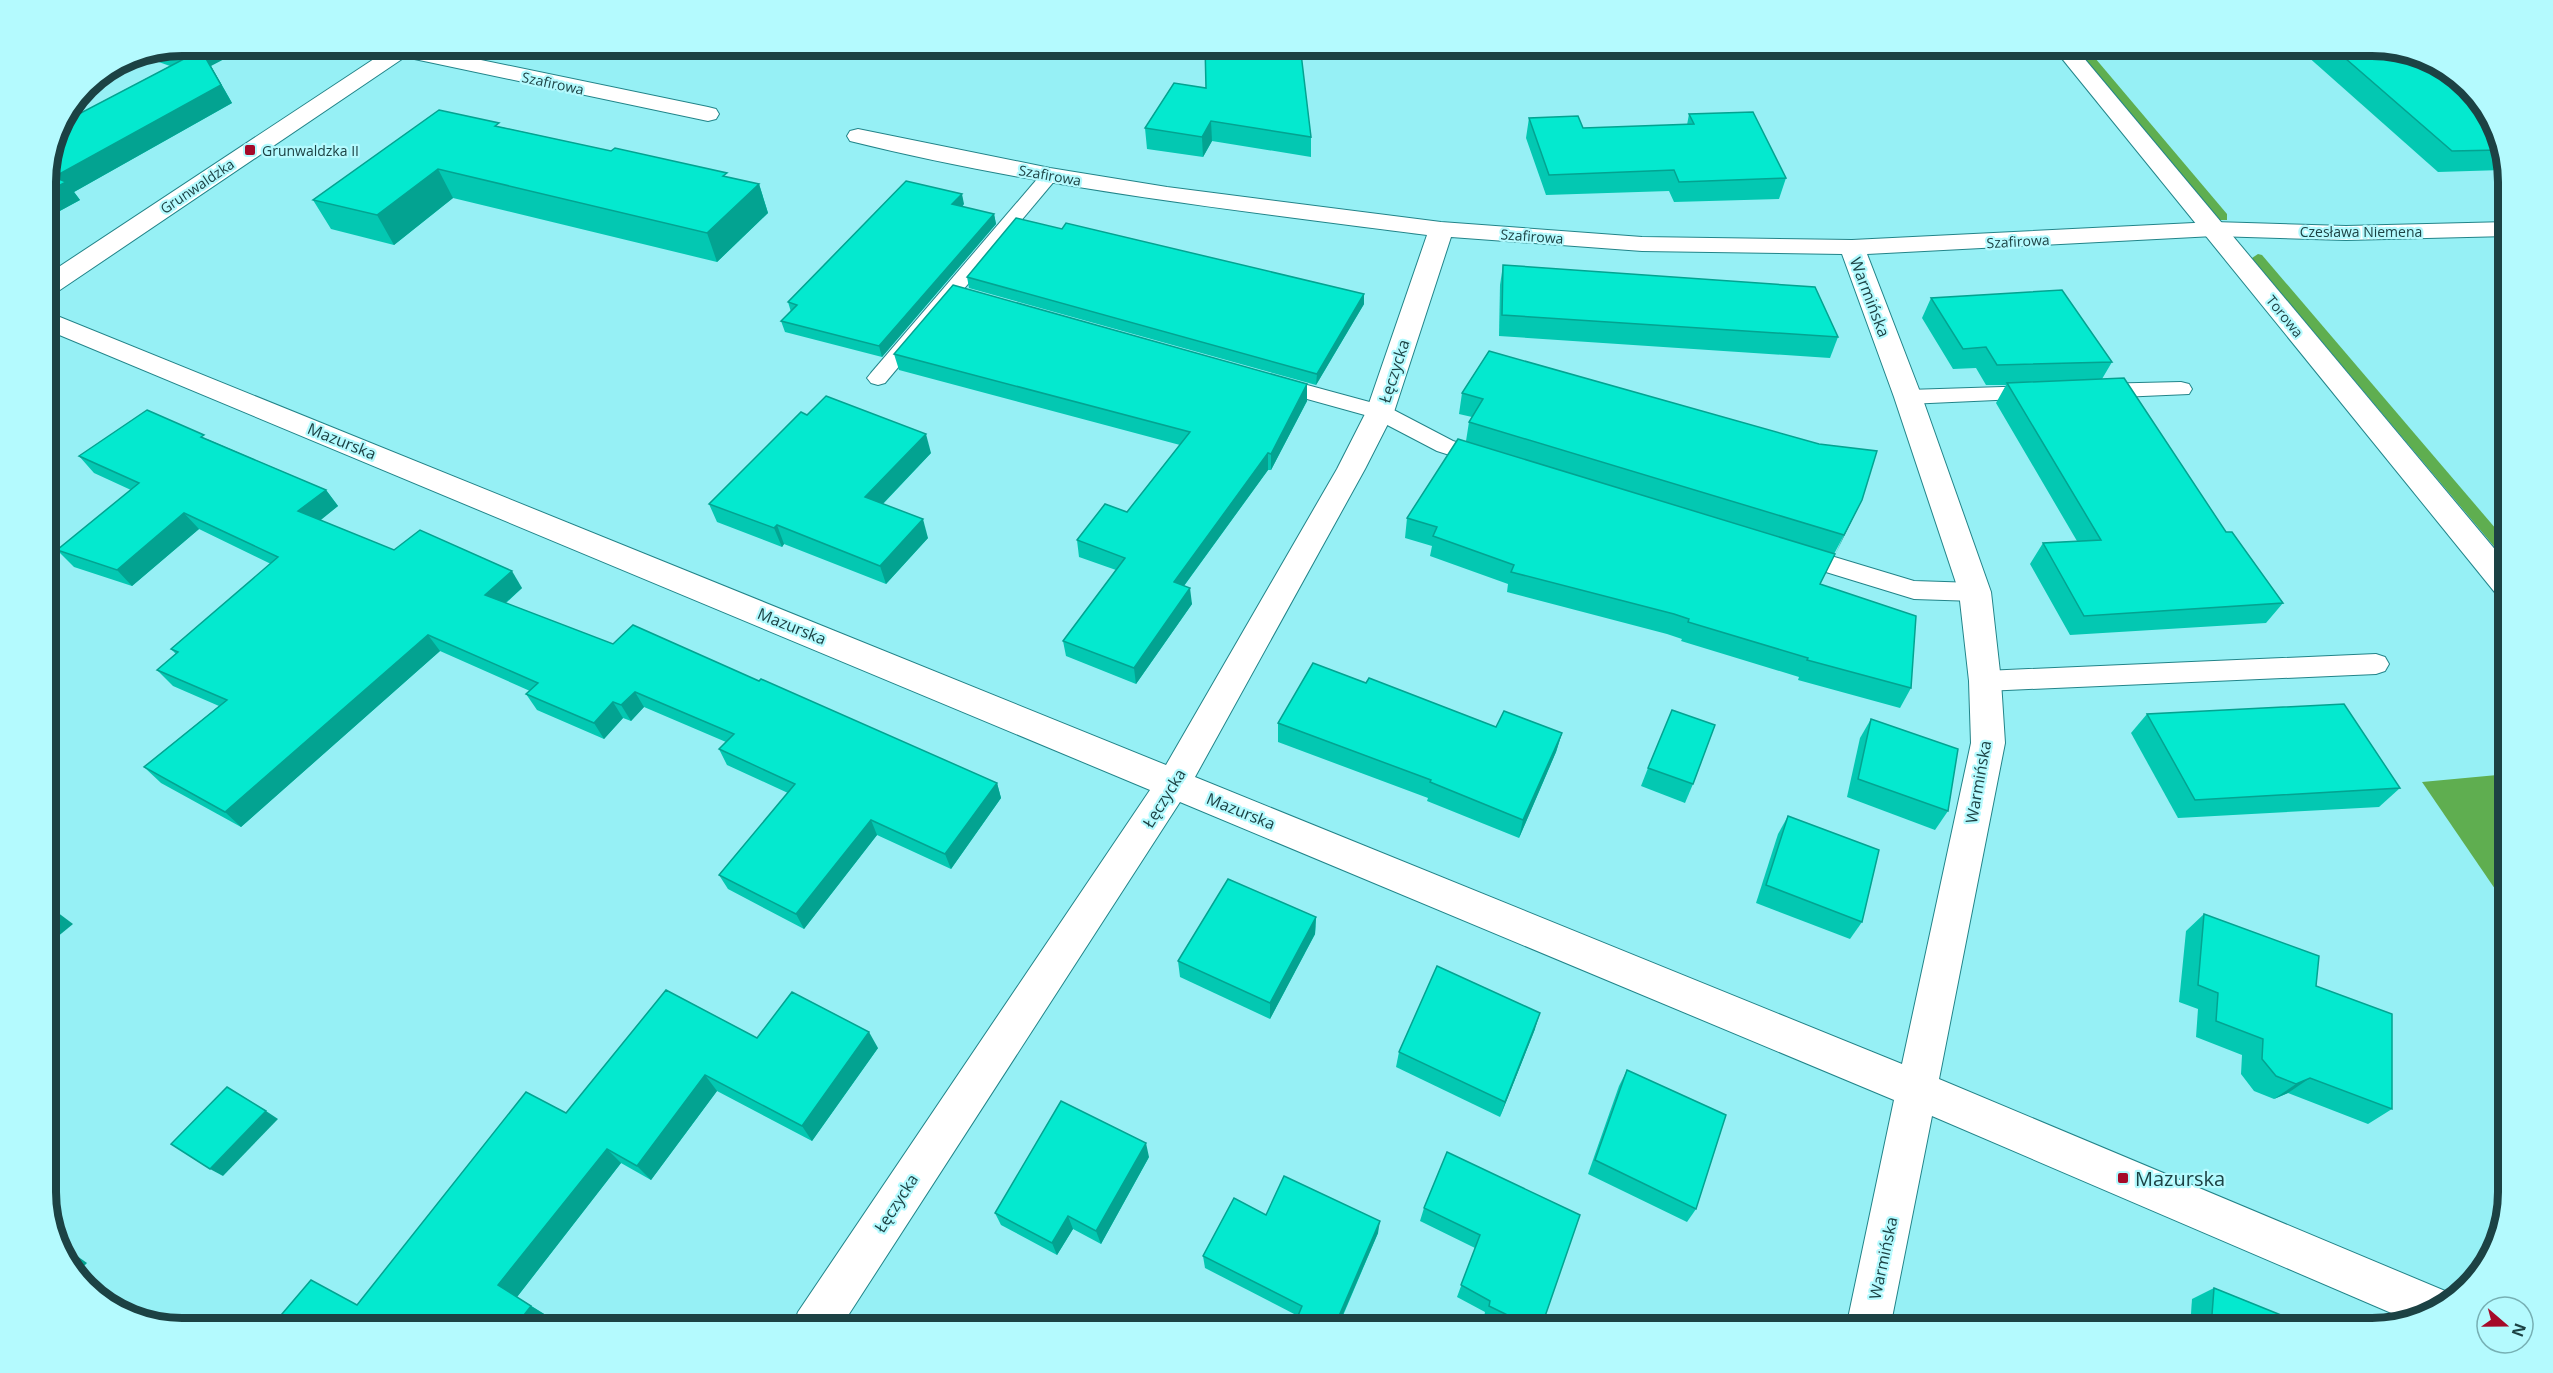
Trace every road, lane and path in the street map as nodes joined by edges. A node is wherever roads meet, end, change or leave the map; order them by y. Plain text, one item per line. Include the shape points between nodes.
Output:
1 (382, 56) edge
2 (437, 56) edge
3 (2070, 56) edge
4 (708, 114) dead end
5 (858, 136) dead end
6 (1050, 175) junction
7 (1441, 229) junction
8 (2214, 229) junction
9 (2497, 229) edge
10 (1852, 248) junction
11 (56, 280) edge
12 (951, 291) junction
13 (973, 298) edge
14 (56, 324) edge
15 (1256, 377) edge
16 (878, 378) dead end
17 (2181, 389) dead end
18 (2074, 392) edge
19 (2050, 393) edge
20 (1908, 397) junction
21 (1380, 412) junction
22 (1502, 464) edge
23 (1777, 548) edge
24 (2497, 574) edge
25 (1975, 592) junction
26 (2376, 664) dead end
27 (1985, 681) junction
28 (1174, 783) junction
29 (1917, 1090) junction
30 (2425, 1305) edge
31 (821, 1318) edge
32 (1870, 1318) edge

1 - 11 street, Grunwaldzka
2 - 4 street, Szafirowa
3 - 8 street, Torowa
5 - 6 street, Szafirowa
6 - 7 street, Szafirowa
6 - 12 lane
7 - 10 street, Szafirowa via 1642,244
7 - 21 street, Łęczycka
8 - 9 street, Czesława Niemena via 2346,233
8 - 10 street, Szafirowa
8 - 24 street, Torowa
10 - 20 street, Warmińska
12 - 13 lane
12 - 16 lane
14 - 28 street, Mazurska
15 - 21 lane
17 - 18 lane
19 - 20 lane
20 - 25 street, Warmińska
21 - 22 lane via 1445,446
21 - 28 street, Łęczycka
23 - 25 lane via 1914,590
25 - 27 street, Warmińska
26 - 27 lane
27 - 29 street, Warmińska via 1988,743
28 - 29 street, Mazurska
28 - 31 street, Łęczycka
29 - 30 street, Mazurska
29 - 32 street, Warmińska

